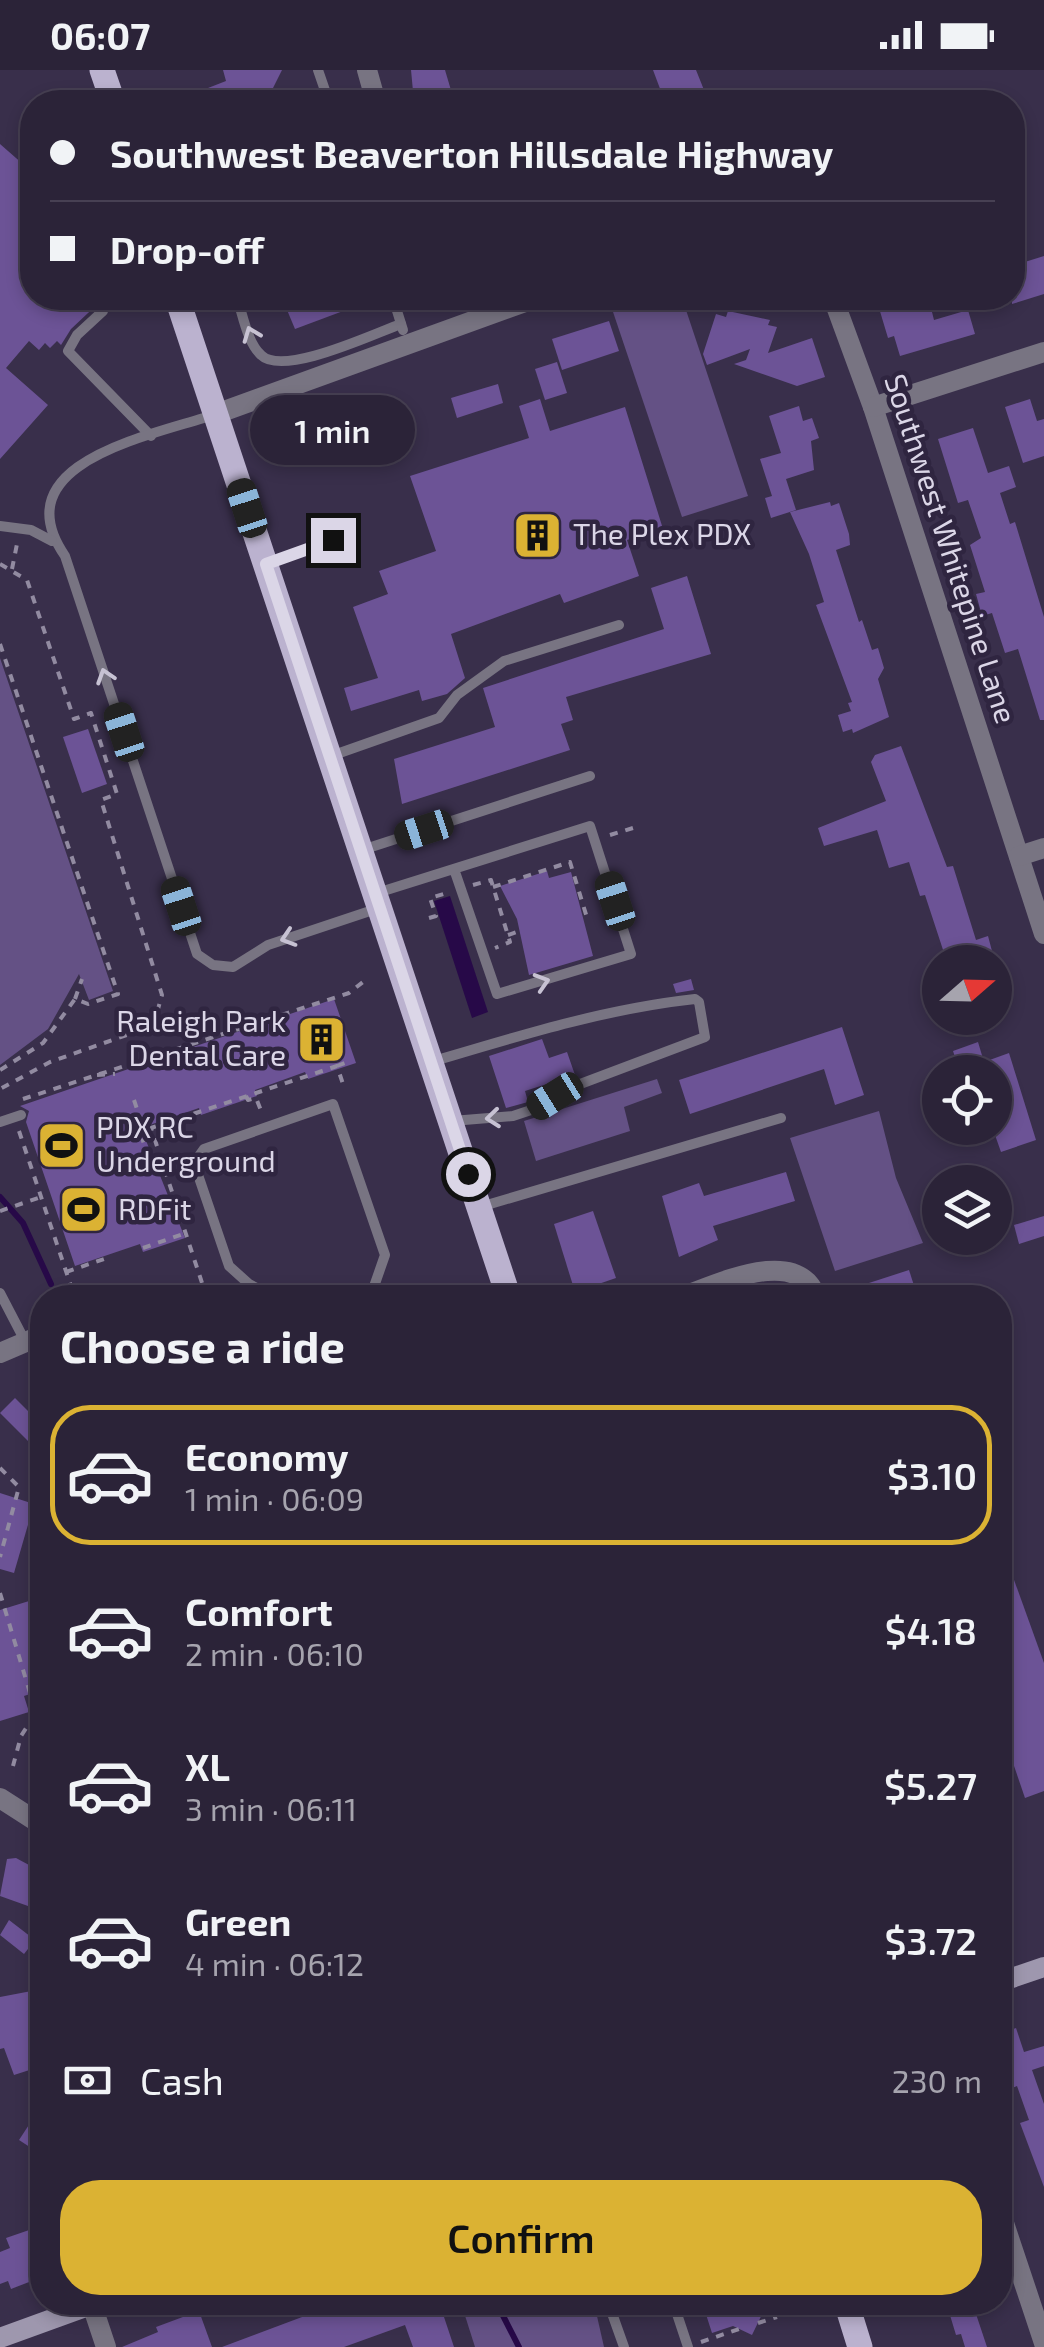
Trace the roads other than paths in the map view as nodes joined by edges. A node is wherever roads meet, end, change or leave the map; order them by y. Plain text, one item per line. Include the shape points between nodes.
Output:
1 (102, 310) dead end
2 (181, 310) edge
3 (241, 310) edge
4 (397, 310) edge
5 (492, 310) edge
6 (837, 310) edge
7 (405, 334) junction
8 (1044, 352) edge
9 (873, 407) junction
10 (216, 414) junction
11 (151, 436) junction
12 (0, 526) edge
13 (333, 540) dead end
14 (53, 542) junction
15 (266, 564) junction
16 (619, 625) dead end
17 (330, 756) junction
18 (590, 776) dead end
19 (1044, 848) edge
20 (361, 850) junction
21 (1019, 856) junction
22 (454, 869) junction
23 (378, 901) junction
24 (1044, 934) edge
25 (431, 1062) junction
26 (781, 1118) dead end
27 (17, 1120) road end
28 (451, 1121) junction
29 (0, 1122) edge
30 (479, 1208) junction
31 (249, 1284) edge
32 (375, 1285) edge
33 (505, 1285) edge
34 (723, 1285) edge
35 (808, 1285) edge
36 (0, 1292) edge
37 (30, 1333) edge
38 (30, 1340) edge
39 (0, 1353) edge
40 (0, 1798) edge
41 (30, 1817) edge
42 (1044, 1967) edge
43 (1012, 1978) edge
44 (1012, 2247) edge
45 (64, 2315) edge
46 (98, 2315) edge
47 (613, 2315) edge
48 (677, 2315) edge
49 (850, 2315) edge
50 (0, 2338) edge
51 (1044, 2342) edge
52 (106, 2347) edge
53 (624, 2347) edge
54 (688, 2347) edge
55 (860, 2347) edge

1 - 11 lane via 68,351
2 - 10 main road
7 -> 3 lane via 274,364 257,352
4 - 7 lane
5 - 7 street
6 - 9 street, Southwest Whitepine Lane
7 - 10 street
8 - 9 street
9 - 21 street, Southwest Whitepine Lane
10 - 11 lane
10 - 15 main road
11 - 14 lane via 82,460 58,476 46,512
12 - 14 lane
13 - 15 lane
23 -> 14 lane via 268,945 233,968 197,954 65,556
15 - 17 main road
16 - 17 lane via 504,661 457,695 440,718
17 - 20 main road
18 - 20 lane
19 - 21 street
20 - 23 main road
21 - 24 street, Southwest Whitepine Lane
22 -> 22 lane via 497,994 631,954 590,826
22 - 23 lane
23 - 25 main road
25 - 28 main road
25 -> 28 lane via 650,1003 699,1002 705,1036 567,1089 534,1109
26 - 30 lane
27 - 29 lane
28 - 30 main road
30 - 33 main road
31 - 32 lane via 229,1266 194,1163 204,1149 334,1104 386,1255
34 - 35 street via 778,1269
36 - 37 lane
38 - 39 street
40 - 41 street
42 - 43 street
44 - 51 street
45 - 50 street
46 - 52 street
47 - 53 lane
48 - 54 lane
49 - 55 main road

